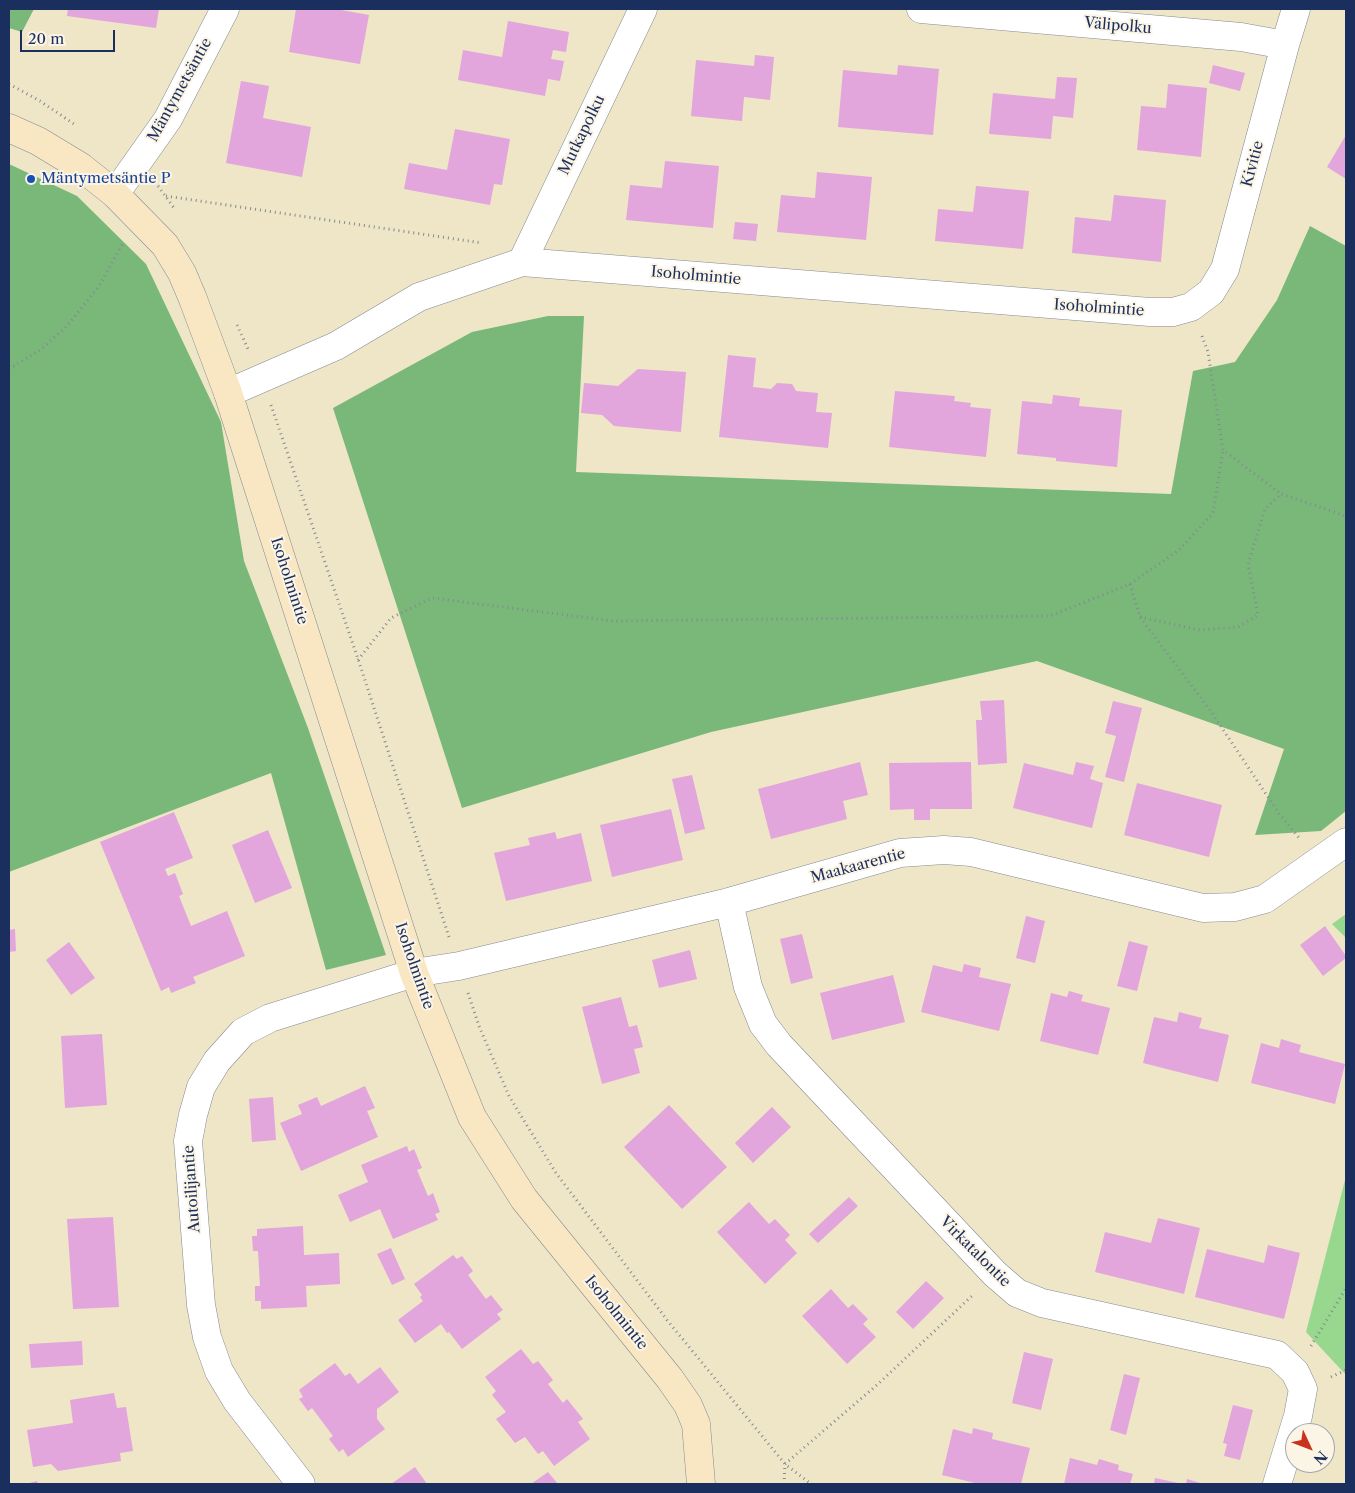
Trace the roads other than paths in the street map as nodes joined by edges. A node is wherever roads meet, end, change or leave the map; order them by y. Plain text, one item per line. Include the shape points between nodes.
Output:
1 (225, 9) edge
2 (643, 9) edge
3 (921, 9) edge
4 (1296, 9) edge
5 (1285, 45) junction
6 (9, 128) edge
7 (115, 194) junction
8 (522, 262) junction
9 (1191, 307) joint
10 (228, 393) junction
11 (1346, 842) edge
12 (729, 902) junction
13 (414, 973) junction
14 (301, 1484) edge
15 (700, 1484) edge
16 (1277, 1484) edge

1 - 7 street, Mäntymetsäntie via 168,119
2 - 8 street, Mutkapolku
3 - 5 street, Välipolku via 1241,37
4 - 5 street, Kivitie
5 - 9 street, Kivitie via 1225,269 1211,292
6 - 7 street, Isoholmintie via 81,167
7 - 10 street, Isoholmintie via 165,245 182,273
8 - 9 street, Isoholmintie via 1150,312 1173,312
8 - 10 street, Isoholmintie via 418,298 336,346
10 - 13 street, Isoholmintie
11 - 12 street, Maakaarentie via 1265,899 1235,907 1203,908 971,852 944,850 900,853
12 - 13 street, Maakaarentie via 459,966
12 - 16 street, Virkatalontie via 748,986 763,1024 779,1045 995,1274 1017,1293 1042,1303 1277,1355 1296,1372 1303,1389
13 - 14 street, Autoilijantie via 270,1018 243,1032 217,1061 201,1086 193,1115 188,1141 201,1305 207,1337 219,1370 237,1401
13 - 15 street, Isoholmintie via 477,1126 524,1199 688,1405 696,1424

